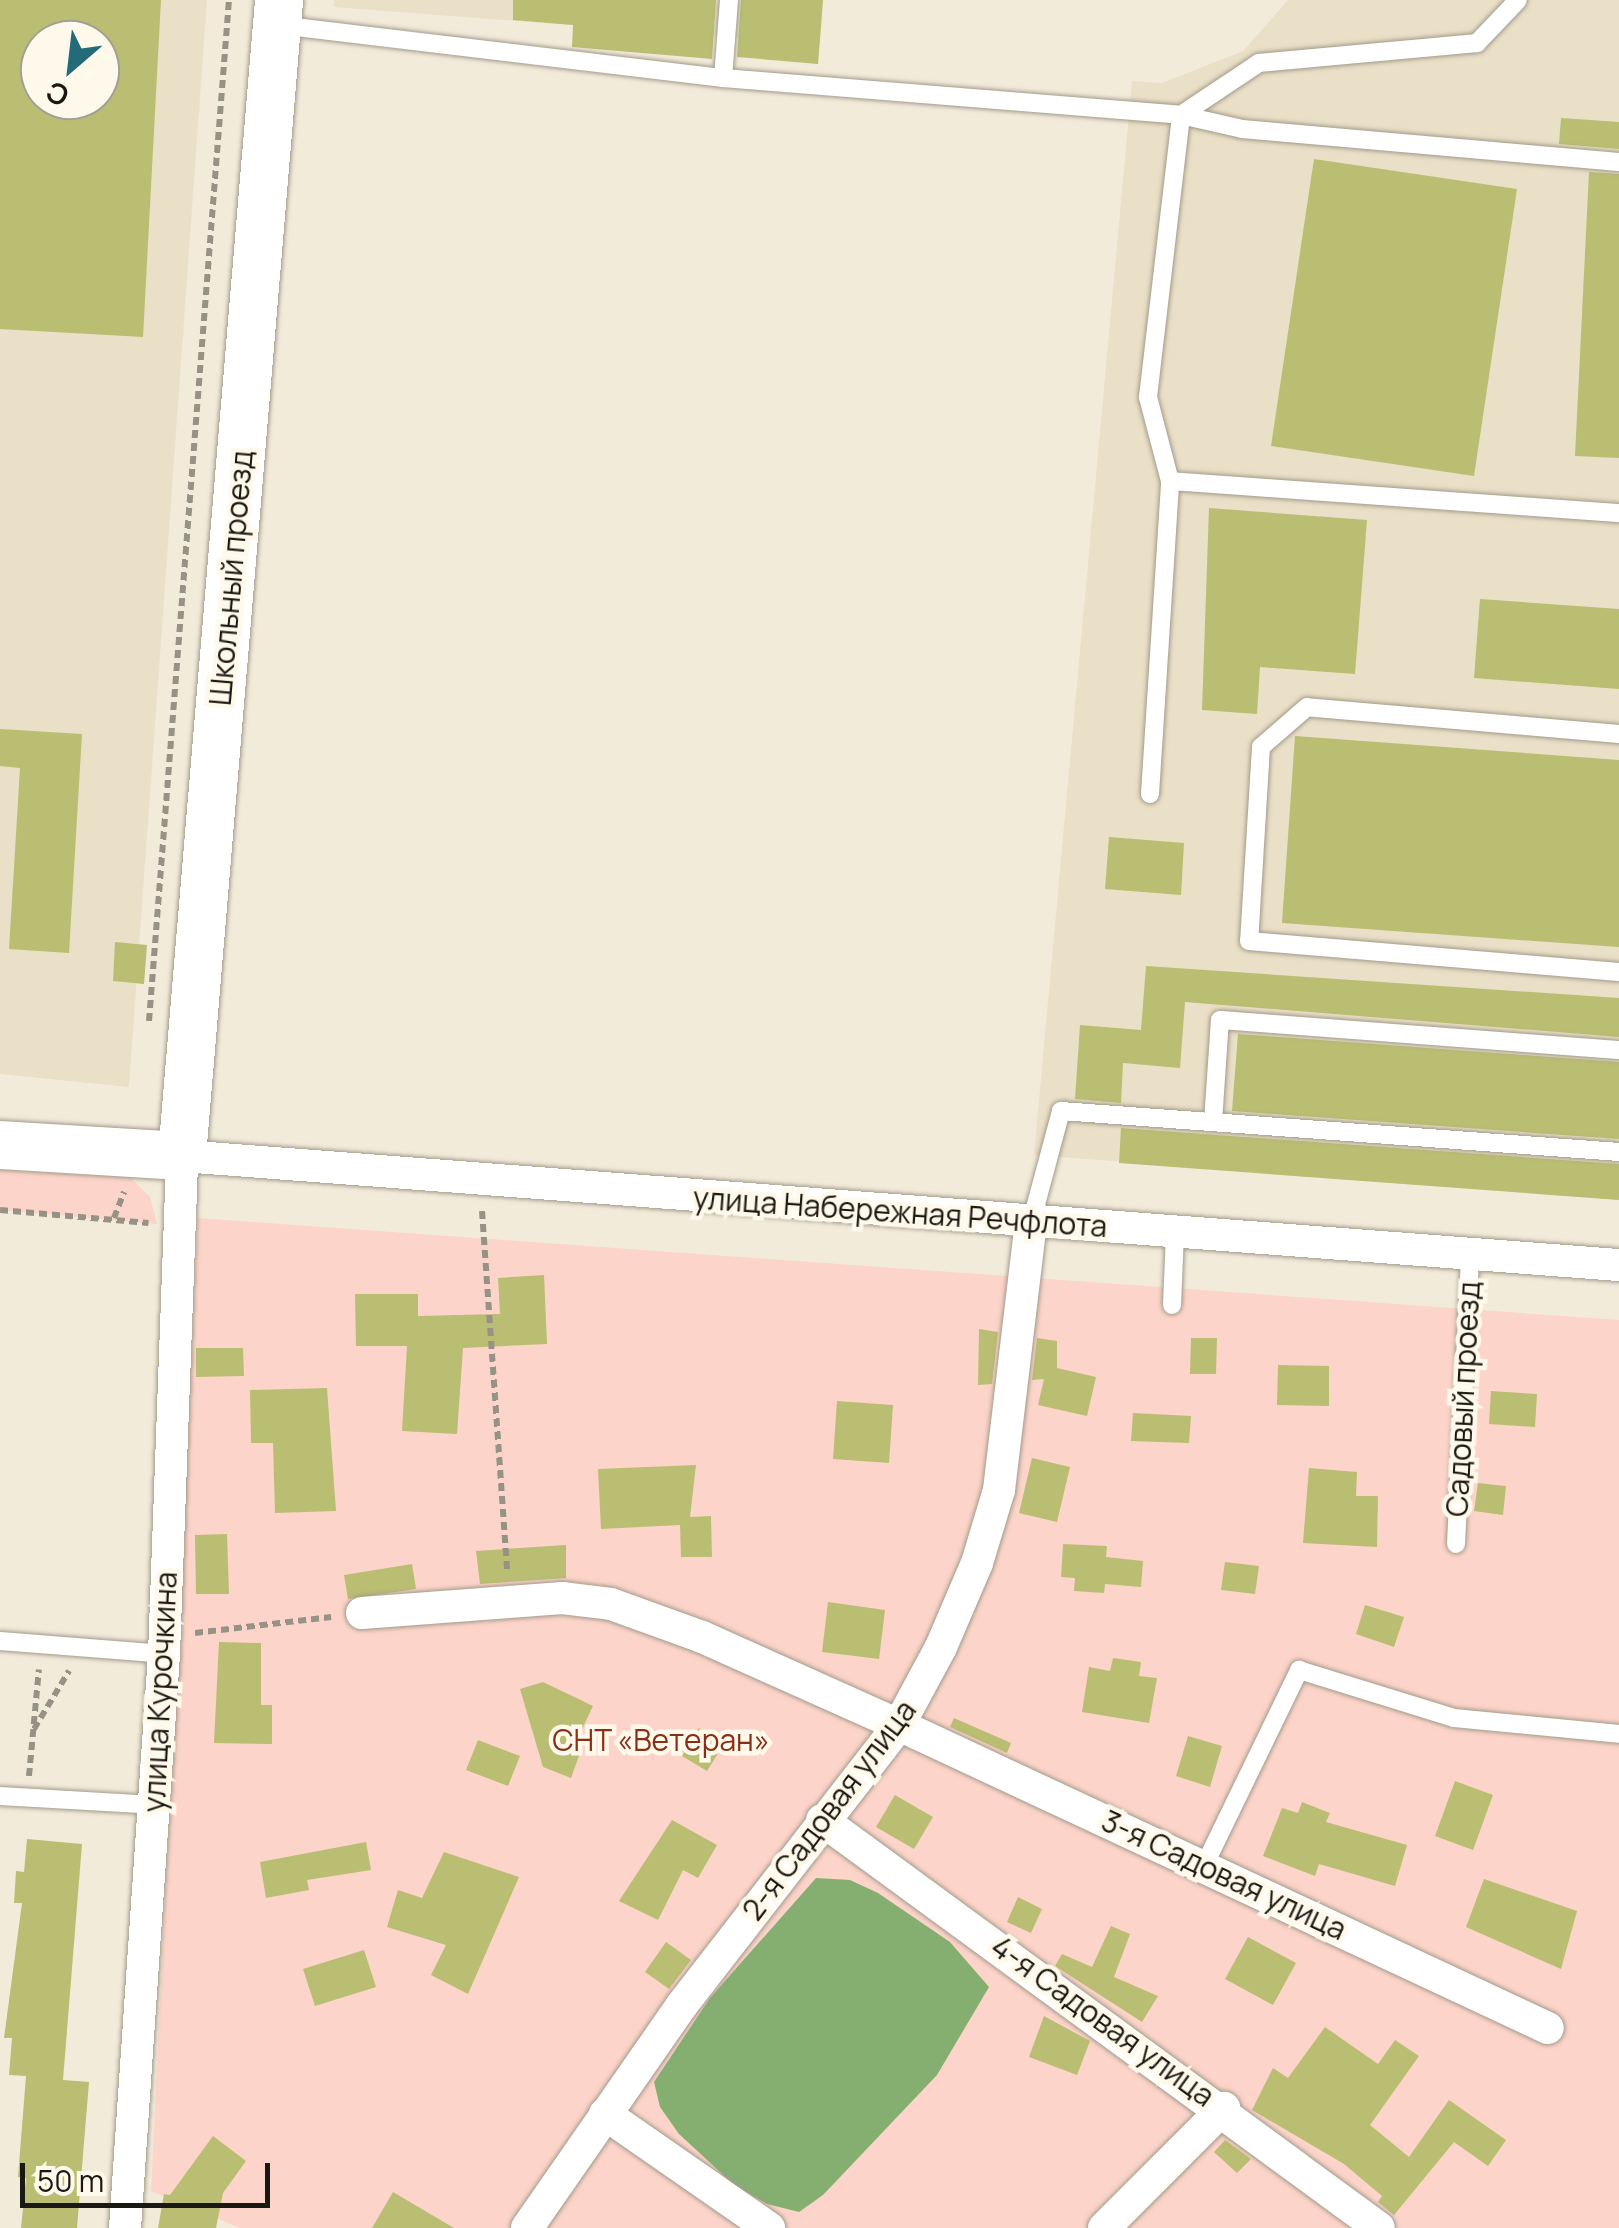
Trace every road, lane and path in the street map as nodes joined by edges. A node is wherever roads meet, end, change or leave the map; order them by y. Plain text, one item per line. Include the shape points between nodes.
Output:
1 (229, 0) edge
2 (728, 0) edge
3 (1518, 0) edge
4 (278, 12) edge
5 (724, 78) junction
6 (1181, 115) junction
7 (1619, 162) edge
8 (1170, 481) junction
9 (1619, 513) edge
10 (1619, 734) edge
11 (1150, 794) dead end
12 (1619, 972) edge
13 (148, 1035) dead end
14 (1619, 1050) edge
15 (1212, 1122) junction
16 (0, 1145) edge
17 (1619, 1152) edge
18 (182, 1156) junction
19 (130, 1177) dead end
20 (479, 1180) junction
21 (0, 1210) edge
22 (114, 1218) junction
23 (1031, 1223) junction
24 (181, 1224) junction
25 (1175, 1233) junction
26 (1470, 1254) junction
27 (1619, 1265) edge
28 (1172, 1305) dead end
29 (1456, 1544) dead end
30 (510, 1604) junction
31 (362, 1613) joint
32 (0, 1641) edge
33 (40, 1645) junction
34 (83, 1648) junction
35 (164, 1654) junction
36 (899, 1726) junction
37 (33, 1730) junction
38 (1619, 1734) edge
39 (0, 1796) edge
40 (26, 1797) junction
41 (154, 1805) junction
42 (822, 1820) junction
43 (1205, 1864) junction
44 (1548, 2028) dead end
45 (1224, 2108) junction
46 (605, 2114) junction
47 (125, 2228) edge
48 (527, 2228) edge
49 (769, 2228) edge
50 (1104, 2228) edge
51 (1379, 2228) edge

1 - 13 path
2 - 5 lane
3 - 6 lane via 1477,43 1259,63
4 - 5 lane
4 - 18 street, Школьный проезд
5 - 6 lane
6 - 7 lane via 1242,130
6 - 8 lane via 1148,397
8 - 9 lane
8 - 11 lane
10 - 12 lane via 1308,707 1262,747 1249,941
14 - 15 lane via 1220,1020
15 - 17 lane
15 - 23 lane via 1061,1111
16 - 18 street
18 - 20 street, улица Набережная Речфлота
18 - 24 street, улица Курочкина
19 - 22 path
20 - 23 street, улица Набережная Речфлота
20 - 30 path
21 - 22 path
22 - 24 path
23 - 25 street, улица Набережная Речфлота
23 - 36 street, 2-я Садовая улица via 999,1490 978,1563
24 - 35 street, улица Курочкина
25 - 26 street, улица Набережная Речфлота
25 - 28 lane
26 - 27 street, улица Набережная Речфлота
26 - 29 lane, Садовый проезд
30 - 31 street, 3-я Садовая улица
30 - 36 street, 3-я Садовая улица via 562,1598 611,1604 702,1637
31 - 35 path via 192,1633
32 - 33 lane
33 - 34 lane
33 - 37 path
34 - 35 lane
34 - 37 path
35 - 41 street, улица Курочкина
36 - 42 street, 2-я Садовая улица
36 - 43 street, 3-я Садовая улица
37 - 40 path
38 - 43 lane via 1454,1718 1298,1670
39 - 40 lane
40 - 41 lane
41 - 47 street, улица Курочкина
42 - 45 street, 4-я Садовая улица
42 - 46 street, 2-я Садовая улица
43 - 44 street, 3-я Садовая улица
45 - 50 street
45 - 51 street, 4-я Садовая улица
46 - 48 street, 2-я Садовая улица
46 - 49 street

